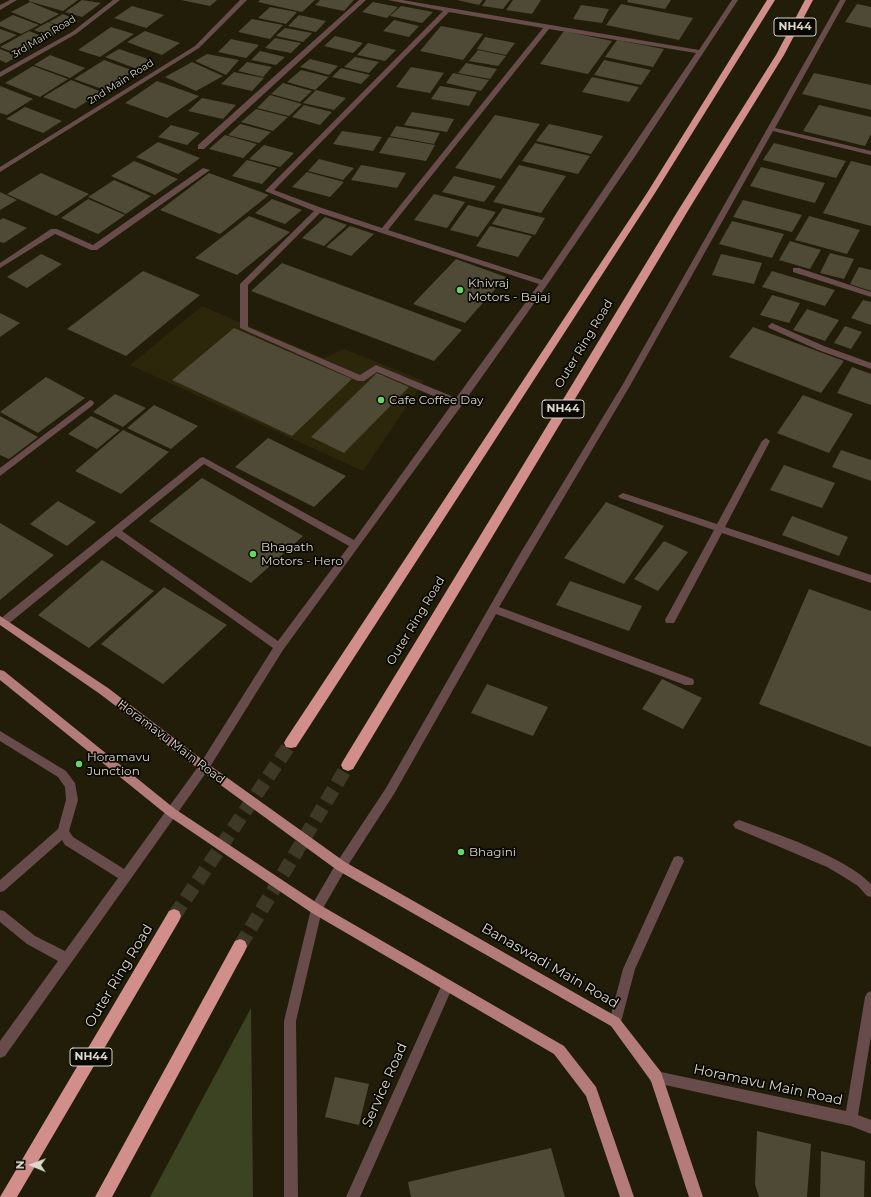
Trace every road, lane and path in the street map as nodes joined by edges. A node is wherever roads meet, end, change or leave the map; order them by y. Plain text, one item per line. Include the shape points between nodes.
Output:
1 (1, 0) edge
2 (117, 0) edge
3 (244, 0) edge
4 (363, 0) edge
5 (391, 0) edge
6 (735, 0) edge
7 (771, 0) edge
8 (809, 0) edge
9 (843, 0) edge
10 (12, 1) edge
11 (0, 8) edge
12 (448, 10) junction
13 (548, 26) junction
14 (700, 52) junction
15 (0, 76) edge
16 (771, 129) junction
17 (201, 146) dead end
18 (871, 153) edge
19 (0, 170) edge
20 (206, 170) dead end
21 (319, 210) junction
22 (383, 231) junction
23 (0, 266) edge
24 (796, 270) dead end
25 (544, 283) junction
26 (871, 295) edge
27 (772, 326) dead end
28 (871, 366) edge
29 (90, 403) dead end
30 (459, 403) junction
31 (766, 441) dead end
32 (0, 473) edge
33 (622, 496) dead end
34 (718, 528) junction
35 (116, 532) junction
36 (356, 545) junction
37 (871, 579) edge
38 (493, 609) junction
39 (670, 620) dead end
40 (2, 621) edge
41 (279, 647) junction
42 (0, 674) edge
43 (689, 682) dead end
44 (0, 735) edge
45 (291, 743) tunnel mouth
46 (348, 765) tunnel mouth
47 (204, 767) junction
48 (171, 812) junction
49 (739, 825) dead end
50 (63, 832) junction
51 (678, 861) dead end
52 (341, 866) junction
53 (126, 877) junction
54 (0, 887) edge
55 (871, 892) edge
56 (316, 909) junction
57 (0, 915) edge
58 (174, 916) tunnel mouth
59 (240, 946) tunnel mouth
60 (67, 959) junction
61 (447, 986) junction
62 (871, 997) edge
63 (615, 1022) junction
64 (0, 1052) edge
65 (656, 1077) junction
66 (851, 1120) junction
67 (871, 1128) edge
68 (8, 1197) edge
69 (103, 1197) edge
70 (291, 1197) edge
71 (353, 1197) edge
72 (627, 1197) edge
73 (696, 1197) edge

1 - 10 street
2 - 15 street, 3rd Main Road via 74,33
3 - 19 street, 2nd Main Road via 197,47
4 - 17 street
5 - 12 street
6 - 14 street
7 - 45 highway, Outer Ring Road / NH44 via 651,193
8 - 46 highway, Outer Ring Road / NH44 via 780,55
9 - 16 street
10 - 11 street
12 - 13 street
12 - 21 street via 269,191
13 - 14 street
13 - 22 street
14 - 25 street
16 - 18 street
16 - 38 street via 627,384
20 - 23 street via 94,248 54,231
21 - 22 street
21 - 30 street via 244,284 244,328 361,379 376,368
22 - 25 street
24 - 26 street
25 - 30 street
27 - 28 street via 821,348
29 - 32 street
30 - 36 street
31 - 34 street
33 - 34 street
34 - 37 street
34 - 39 street
35 - 36 street via 203,460
35 - 40 street
35 - 41 street
36 - 41 street
38 - 43 street
38 - 52 street via 390,791
40 - 47 main road, Horamavu Main Road via 104,691
41 - 47 street
42 - 48 main road
44 - 50 street via 62,774 71,786 72,800
47 - 48 street
47 - 52 main road, Horamavu Main Road
48 - 53 street
48 - 56 main road
49 - 55 street via 845,870
50 - 53 street via 68,841
50 - 54 street
51 - 63 street via 629,969
52 - 56 street
52 - 63 main road, Banaswadi Main Road
53 - 60 street
56 - 61 main road
56 - 70 street via 290,1021
57 - 60 street via 31,940
58 - 68 highway, Outer Ring Road / NH44
59 - 69 highway
60 - 64 street
61 - 71 street, Service Road
61 - 72 main road via 559,1050 591,1092
62 - 66 street
63 - 65 main road, Banaswadi Main Road
65 - 66 street, Horamavu Main Road
65 - 73 main road, Banaswadi Main Road
66 - 67 street, Horamavu Main Road

